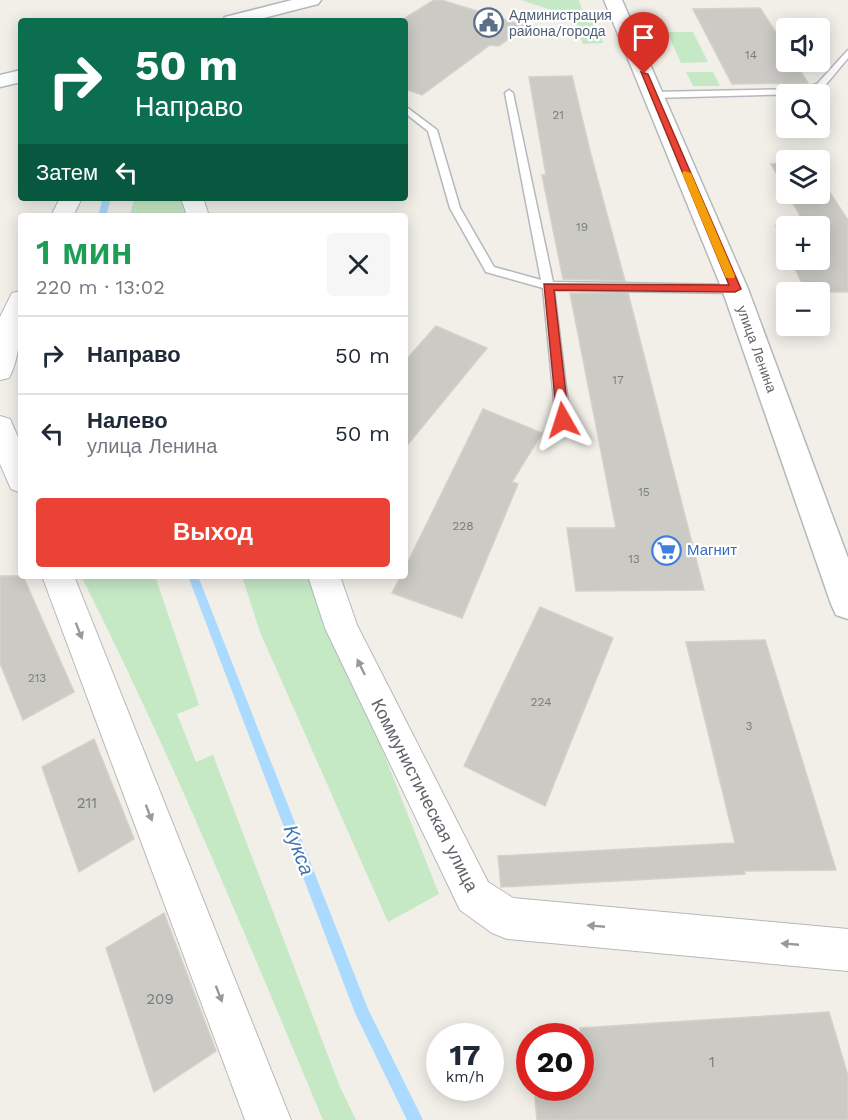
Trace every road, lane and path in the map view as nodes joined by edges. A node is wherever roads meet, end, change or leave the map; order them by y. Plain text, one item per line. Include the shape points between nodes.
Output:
1 (312, 0) edge
2 (614, 0) edge
3 (243, 18) edge
4 (848, 53) edge
5 (18, 77) edge
6 (0, 81) edge
7 (509, 93) dead end
8 (652, 95) junction
9 (408, 111) edge
10 (548, 286) junction
11 (735, 289) junction
12 (18, 305) edge
13 (0, 371) edge
14 (563, 420) dead end
15 (0, 426) edge
16 (18, 473) edge
17 (59, 579) edge
18 (325, 579) edge
19 (848, 604) edge
20 (848, 950) edge
21 (268, 1120) edge

1 - 3 street
2 - 8 street, улица Ленина
4 - 8 lane via 820,86 801,92
5 - 6 street
7 - 10 lane
8 - 11 street, улица Ленина
9 - 10 lane via 432,130 455,208 490,269
10 - 11 lane
10 - 14 lane
11 - 19 street, улица Ленина
12 - 13 street via 9,324
15 - 16 street
17 -> 21 street
20 -> 18 street, Коммунистическая улица via 507,918 474,896 342,628

